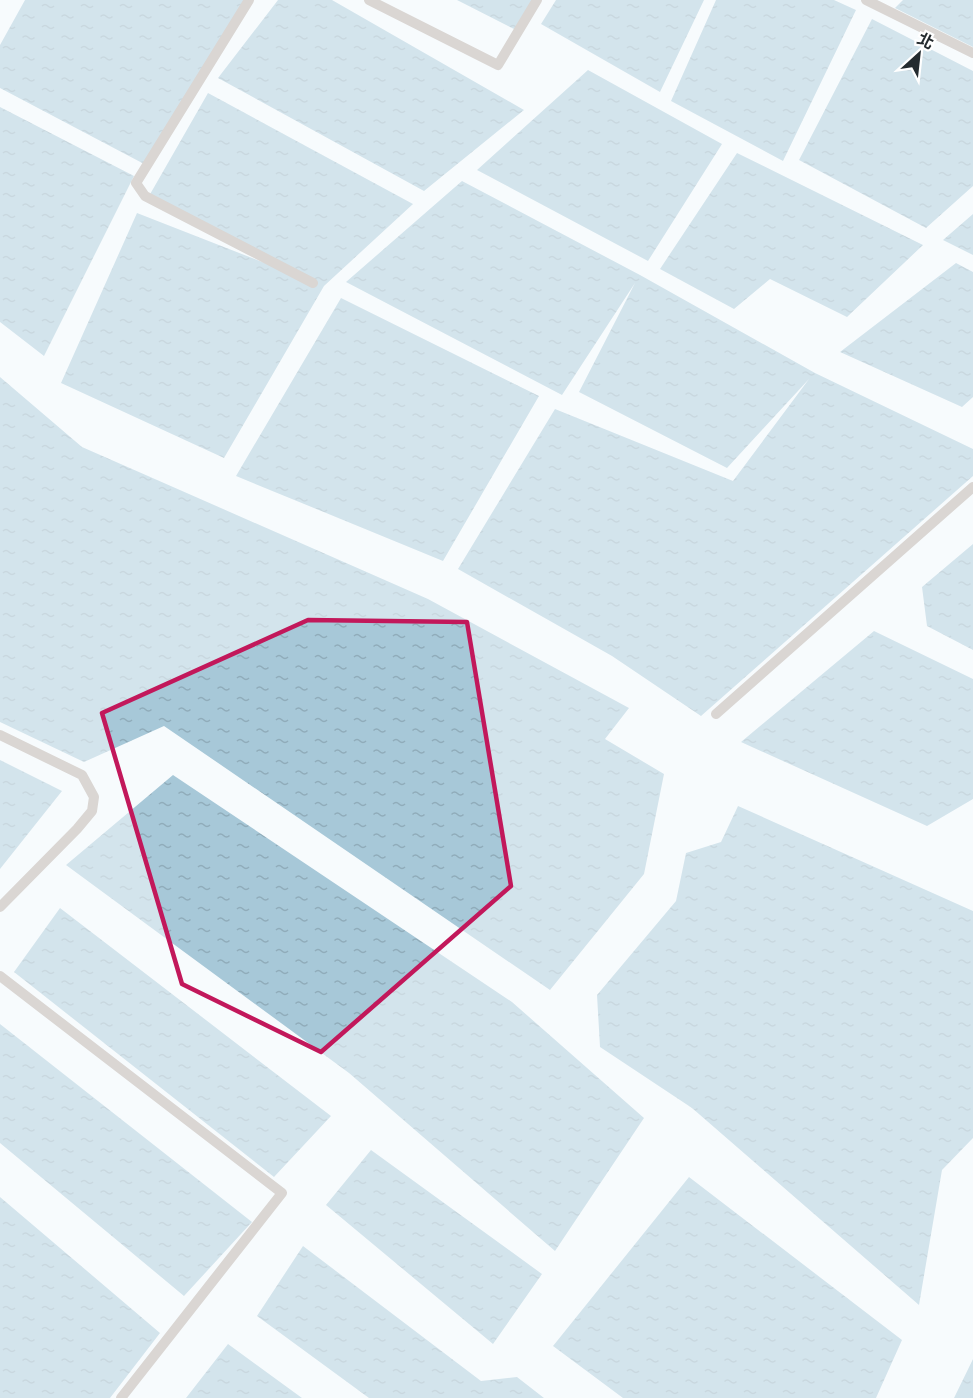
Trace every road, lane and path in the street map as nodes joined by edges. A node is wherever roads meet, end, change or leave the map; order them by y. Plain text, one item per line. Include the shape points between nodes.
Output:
1 (249, 0) edge
2 (369, 0) edge
3 (537, 0) edge
4 (866, 0) edge
5 (973, 53) edge
6 (313, 283) dead end
7 (973, 488) edge
8 (716, 714) dead end
9 (0, 735) edge
10 (0, 907) edge
11 (0, 976) edge
12 (122, 1398) edge

1 - 6 lane via 136,183 145,196
2 - 3 lane via 498,65
4 - 5 lane
7 - 8 lane
9 - 10 lane via 82,775 94,797 92,812
11 - 12 lane via 282,1193

